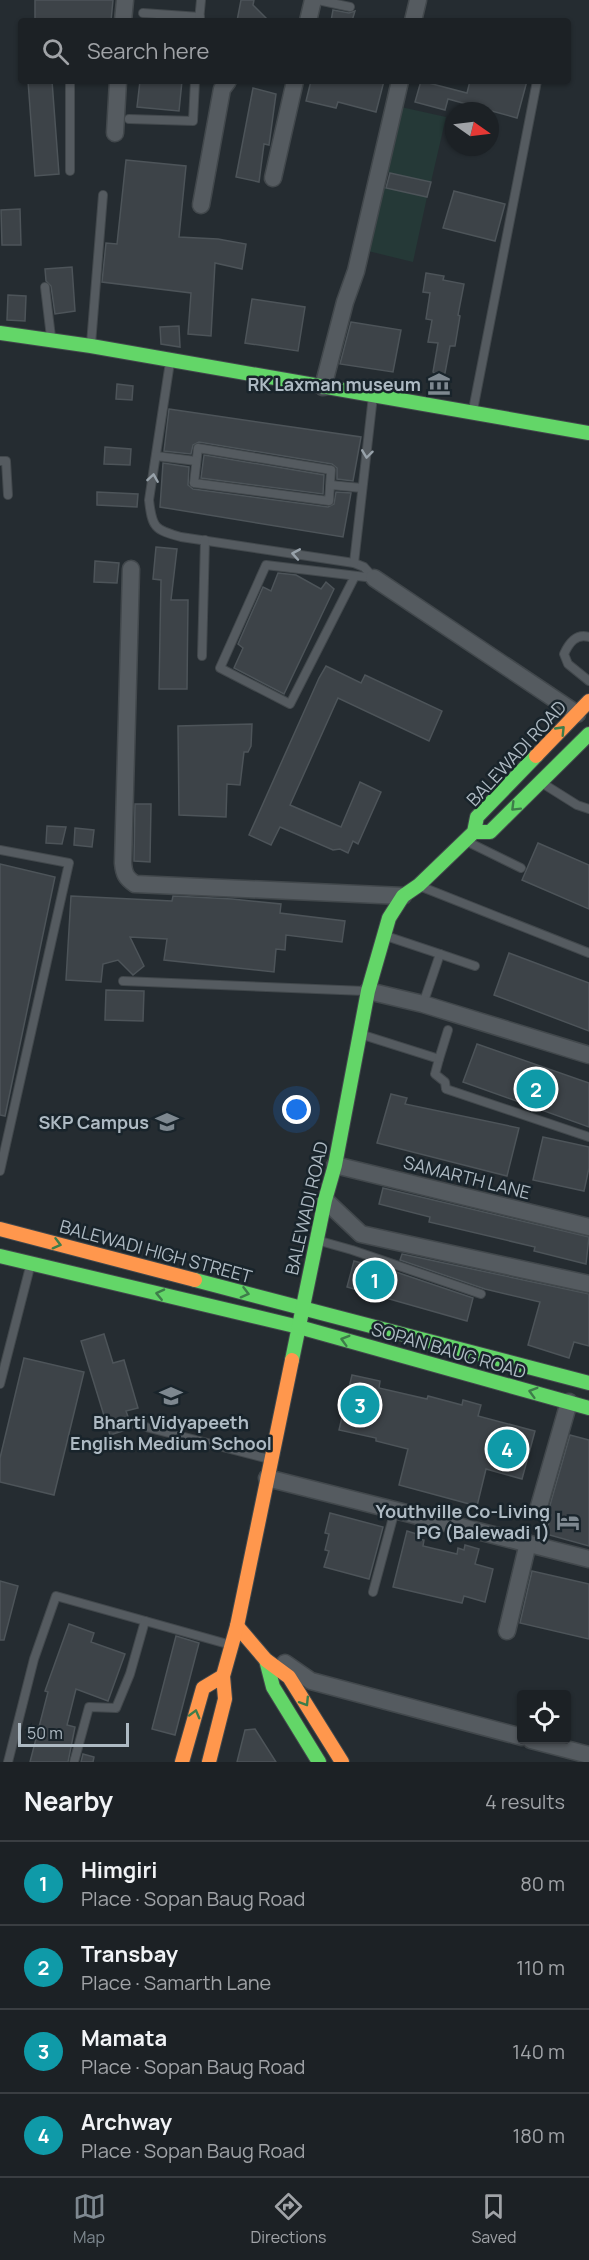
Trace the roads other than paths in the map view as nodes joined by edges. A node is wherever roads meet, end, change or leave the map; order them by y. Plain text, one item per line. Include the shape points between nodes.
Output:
1 (125, 0) edge
2 (201, 0) edge
3 (313, 0) edge
4 (318, 0) edge
5 (418, 0) edge
6 (350, 7) dead end
7 (143, 13) dead end
8 (123, 18) edge
9 (190, 18) edge
10 (199, 18) edge
11 (309, 18) edge
12 (414, 18) edge
13 (70, 84) edge
14 (118, 84) edge
15 (195, 84) edge
16 (226, 84) edge
17 (294, 84) edge
18 (399, 84) edge
19 (536, 84) edge
20 (129, 119) dead end
21 (115, 133) dead end
22 (70, 171) dead end
23 (273, 178) dead end
24 (103, 195) dead end
25 (201, 205) dead end
26 (45, 287) dead end
27 (0, 333) edge
28 (52, 340) junction
29 (91, 346) junction
30 (171, 359) junction
31 (323, 387) junction
32 (373, 396) junction
33 (472, 413) junction
34 (589, 433) edge
35 (156, 456) junction
36 (0, 461) edge
37 (196, 461) junction
38 (331, 484) junction
39 (362, 488) junction
40 (8, 495) dead end
41 (205, 540) junction
42 (354, 563) junction
43 (131, 569) dead end
44 (355, 576) junction
45 (374, 578) junction
46 (589, 637) edge
47 (202, 656) dead end
48 (589, 681) edge
49 (589, 701) edge
50 (577, 714) junction
51 (589, 734) edge
52 (541, 782) junction
53 (589, 809) edge
54 (470, 836) junction
55 (0, 850) edge
56 (521, 868) dead end
57 (419, 885) junction
58 (404, 896) junction
59 (384, 936) junction
60 (589, 953) edge
61 (440, 954) junction
62 (475, 966) dead end
63 (123, 981) dead end
64 (368, 991) junction
65 (423, 1004) junction
66 (448, 1030) dead end
67 (359, 1034) junction
68 (589, 1055) edge
69 (439, 1059) junction
70 (589, 1137) edge
71 (335, 1165) junction
72 (0, 1169) edge
73 (325, 1200) junction
74 (589, 1227) edge
75 (0, 1229) edge
76 (317, 1240) junction
77 (0, 1256) edge
78 (31, 1263) junction
79 (589, 1284) edge
80 (481, 1294) dead end
81 (303, 1308) junction
82 (299, 1327) junction
83 (589, 1383) edge
84 (0, 1384) edge
85 (569, 1402) junction
86 (589, 1408) edge
87 (142, 1426) dead end
88 (271, 1460) junction
89 (267, 1478) junction
90 (395, 1509) junction
91 (538, 1510) dead end
92 (528, 1543) junction
93 (589, 1558) edge
94 (373, 1592) dead end
95 (145, 1621) junction
96 (237, 1626) junction
97 (507, 1631) dead end
98 (231, 1646) junction
99 (266, 1660) junction
100 (223, 1676) junction
101 (517, 1736) edge
102 (546, 1744) edge
103 (589, 1755) edge
104 (8, 1762) edge
105 (74, 1762) edge
106 (182, 1762) edge
107 (209, 1762) edge
108 (320, 1762) edge
109 (342, 1762) edge

1 - 8 street
2 - 10 lane
3 - 11 street
4 - 6 lane
5 - 12 street
7 - 9 lane
13 - 22 lane
14 - 21 street
15 - 20 lane via 193,121
16 - 25 street
17 - 23 street
18 - 31 street via 356,271
19 - 33 lane
24 - 29 lane
26 - 28 lane
27 - 28 street
28 - 29 street
29 - 30 street
30 - 31 street
30 - 35 lane
31 - 32 street
32 - 33 street
32 -> 39 lane
33 - 34 street
35 - 37 lane
41 -> 35 lane via 161,532 151,520 149,500
36 - 40 lane via 6,461
37 - 38 lane via 198,448 331,470
37 - 38 lane via 195,483 329,501
38 - 39 lane
39 - 42 lane
42 -> 41 lane
41 - 47 lane
42 - 45 lane
43 - 58 street via 123,863 128,879 135,884
44 - 44 lane via 266,565 220,668 290,704
44 - 45 lane
45 - 50 street
46 - 48 lane via 574,639 564,654 568,664
49 - 50 street, BALEWADI ROAD
54 -> 50 street, BALEWADI ROAD via 477,817
51 - 52 street, BALEWADI ROAD
52 - 53 lane
52 -> 54 street, BALEWADI ROAD via 490,831
54 - 56 lane
54 - 57 street, BALEWADI ROAD
55 - 72 lane via 69,863
57 - 58 street, BALEWADI ROAD
57 - 60 lane
58 - 59 street, BALEWADI ROAD via 389,918
59 - 61 lane
59 - 64 street, BALEWADI ROAD
61 - 62 lane
61 - 65 lane
63 - 64 lane
64 - 65 street
64 - 67 street, BALEWADI ROAD
65 - 68 street
66 - 69 lane
67 - 69 lane
67 - 71 street, BALEWADI ROAD
69 - 70 lane via 435,1074 445,1082 446,1089
71 - 73 street, BALEWADI ROAD
71 - 74 street, SAMARTH LANE
73 - 76 street, BALEWADI ROAD
73 - 79 street via 362,1234
75 -> 81 street, BALEWADI HIGH STREET
76 - 80 lane
76 - 81 street, BALEWADI ROAD
77 - 78 street
82 -> 78 street
78 - 84 lane
81 - 82 street, BALEWADI ROAD
81 - 83 street, SOPAN BAUG ROAD
85 -> 82 street, SOPAN BAUG ROAD
82 - 88 street, BALEWADI ROAD
85 - 86 street, SOPAN BAUG ROAD
85 - 91 street
87 - 88 lane
88 - 89 street, BALEWADI ROAD
89 - 90 street
89 - 96 street, BALEWADI ROAD
90 - 92 street
90 - 94 lane
92 - 93 street
92 - 97 street
95 - 98 lane
95 - 104 lane via 56,1596 34,1659
95 - 105 lane via 116,1708 89,1707
96 - 98 street, BALEWADI ROAD
96 - 99 street
96 - 101 street via 311,1681
98 - 100 street, BALEWADI ROAD
99 - 108 street via 273,1687
99 -> 109 street via 289,1677
106 -> 100 street via 203,1688
100 - 107 street via 225,1699
102 - 103 street

